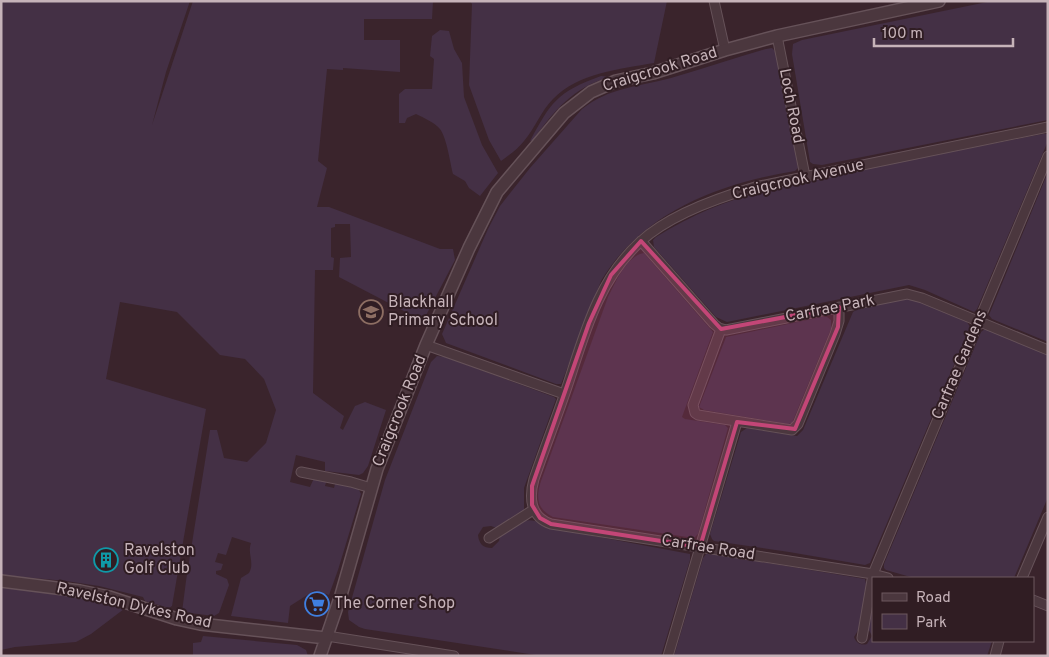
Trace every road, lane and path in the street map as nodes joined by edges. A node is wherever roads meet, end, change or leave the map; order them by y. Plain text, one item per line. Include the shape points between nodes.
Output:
1 (714, 1) edge
2 (939, 1) edge
3 (921, 3) edge
4 (777, 36) junction
5 (724, 50) junction
6 (1048, 127) edge
7 (1048, 156) edge
8 (805, 176) junction
9 (641, 241) junction
10 (838, 307) junction
11 (979, 322) junction
12 (721, 329) junction
13 (426, 345) junction
14 (1048, 350) edge
15 (564, 394) junction
16 (737, 422) junction
17 (301, 472) dead end
18 (371, 488) junction
19 (533, 510) junction
20 (1048, 517) edge
21 (489, 538) dead end
22 (700, 547) junction
23 (873, 574) junction
24 (872, 577) edge
25 (884, 577) edge
26 (1022, 577) edge
27 (872, 580) edge
28 (1, 581) edge
29 (1034, 600) edge
30 (1048, 606) edge
31 (326, 637) junction
32 (862, 638) dead end
33 (999, 642) edge
34 (320, 656) edge
35 (454, 656) edge
36 (668, 656) edge
37 (995, 656) edge

1 - 5 street
2 - 3 street, Craigcrook Road
3 - 4 street, Craigcrook Road
4 - 5 street, Craigcrook Road
4 - 8 street, Loch Road
5 - 13 street, Craigcrook Road via 609,84 591,92 564,113 493,198
6 - 8 street, Craigcrook Avenue
7 - 11 street, Carfrae Gardens
8 - 9 street, Craigcrook Avenue via 755,187 715,201
9 - 12 street
9 - 15 street, Craigcrook Avenue via 622,260 602,292
10 - 11 street, Carfrae Park via 911,295
10 - 12 street, Carfrae Park
10 - 16 street via 838,326 795,429
11 - 14 street, Carfrae Park
11 - 23 street, Carfrae Gardens
12 - 16 street via 693,408 698,415
13 - 15 street
13 - 18 street, Craigcrook Road
15 - 19 street, Craigcrook Avenue via 534,479 531,494
16 - 22 street
17 - 18 street
18 - 31 street, Craigcrook Road
19 - 21 street
19 - 22 street, Carfrae Road via 551,524
20 - 26 street
22 - 23 street, Carfrae Road
22 - 36 street
23 - 24 street, Carfrae Gardens
23 - 25 street, Carfrae Road
27 - 32 street, Carfrae Gardens
28 - 31 street, Ravelston Dykes Road via 90,593 200,624
29 - 30 street
31 - 34 street, Craigcrook Road
31 - 35 street
33 - 37 street

